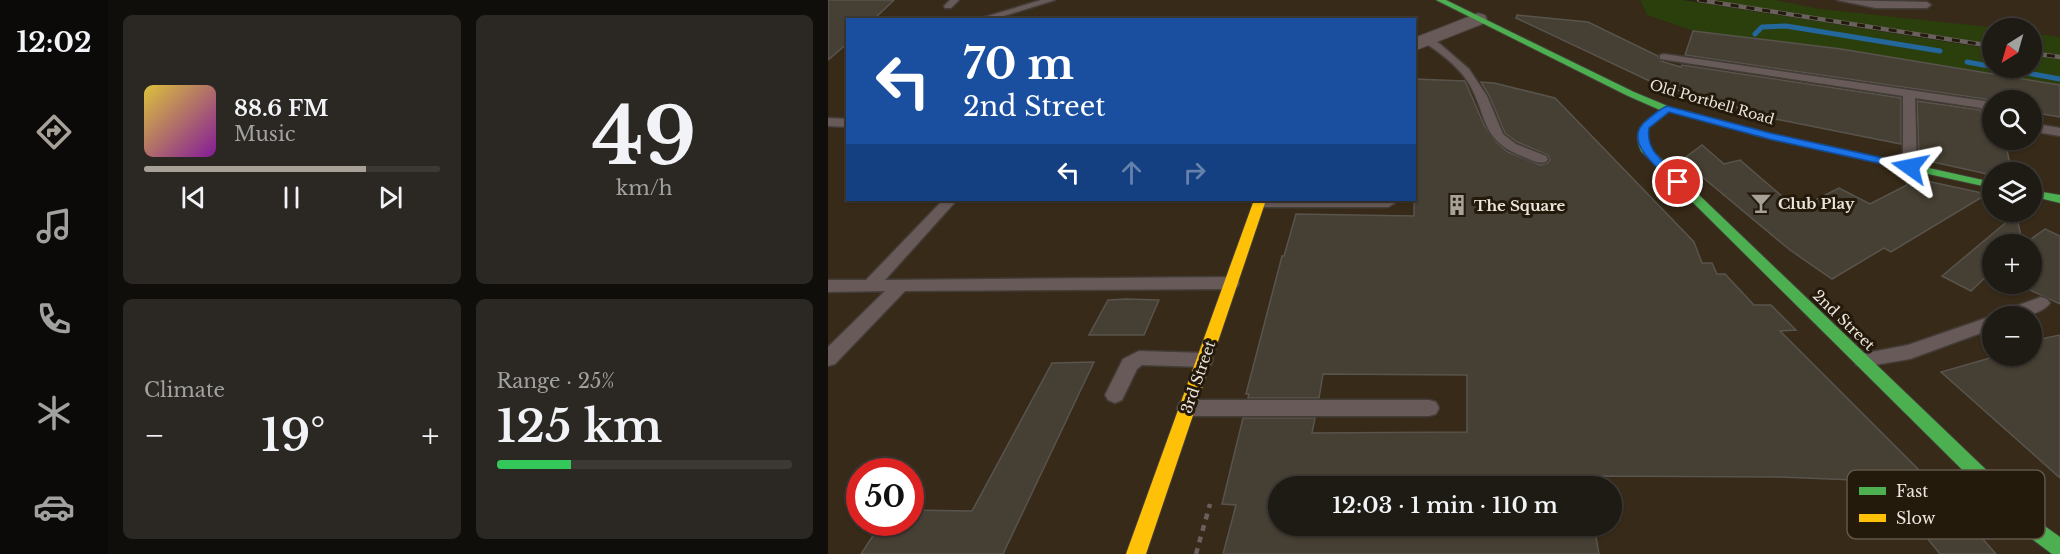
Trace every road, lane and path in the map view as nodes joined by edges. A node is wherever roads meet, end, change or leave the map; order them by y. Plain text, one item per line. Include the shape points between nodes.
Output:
1 (1051, 0) edge
2 (1440, 0) edge
3 (1841, 0) edge
4 (1927, 4) dead end
5 (986, 18) edge
6 (1478, 19) junction
7 (1421, 43) edge
8 (1664, 57) dead end
9 (1909, 93) junction
10 (1982, 105) edge
11 (1667, 109) junction
12 (828, 122) edge
13 (846, 123) edge
14 (2042, 129) edge
15 (2060, 132) edge
16 (1541, 159) dead end
17 (1910, 167) junction
18 (1982, 183) edge
19 (2042, 195) edge
20 (2060, 199) edge
21 (949, 201) edge
22 (1260, 202) edge
23 (1388, 203) dead end
24 (1231, 283) junction
25 (871, 285) junction
26 (901, 285) junction
27 (828, 286) edge
28 (2041, 303) dead end
29 (2033, 306) edge
30 (1982, 326) edge
31 (828, 359) edge
32 (1204, 360) junction
33 (1862, 361) junction
34 (1115, 395) dead end
35 (1187, 408) junction
36 (1429, 408) dead end
37 (1974, 470) edge
38 (1210, 504) dead end
39 (2045, 537) edge
40 (2060, 548) edge
41 (1136, 554) edge
42 (1196, 554) edge

1 - 5 lane
2 - 6 street, Old Portbell Road
3 - 4 lane via 1876,5
6 - 7 street
6 - 11 street, Old Portbell Road
7 - 16 lane via 1454,59 1472,79 1502,141
8 - 9 lane
9 - 10 lane
9 - 17 lane
11 - 17 street, Old Portbell Road
11 - 33 street, 2nd Street via 1644,127 1645,149
12 - 13 lane
14 - 15 lane
17 - 18 street, Old Portbell Road
19 - 20 street
21 - 25 lane
22 - 23 lane
22 - 24 street, 3rd Street
24 - 26 lane
24 - 32 street, 3rd Street
25 - 26 lane
25 - 27 lane
26 - 31 lane
28 - 29 lane
30 - 33 lane via 1910,352
32 - 34 lane via 1139,358 1130,363
32 - 35 street, 3rd Street
33 - 37 street, 2nd Street
35 - 36 lane
35 - 41 street, 3rd Street
38 - 42 path
39 - 40 street, 2nd Street

